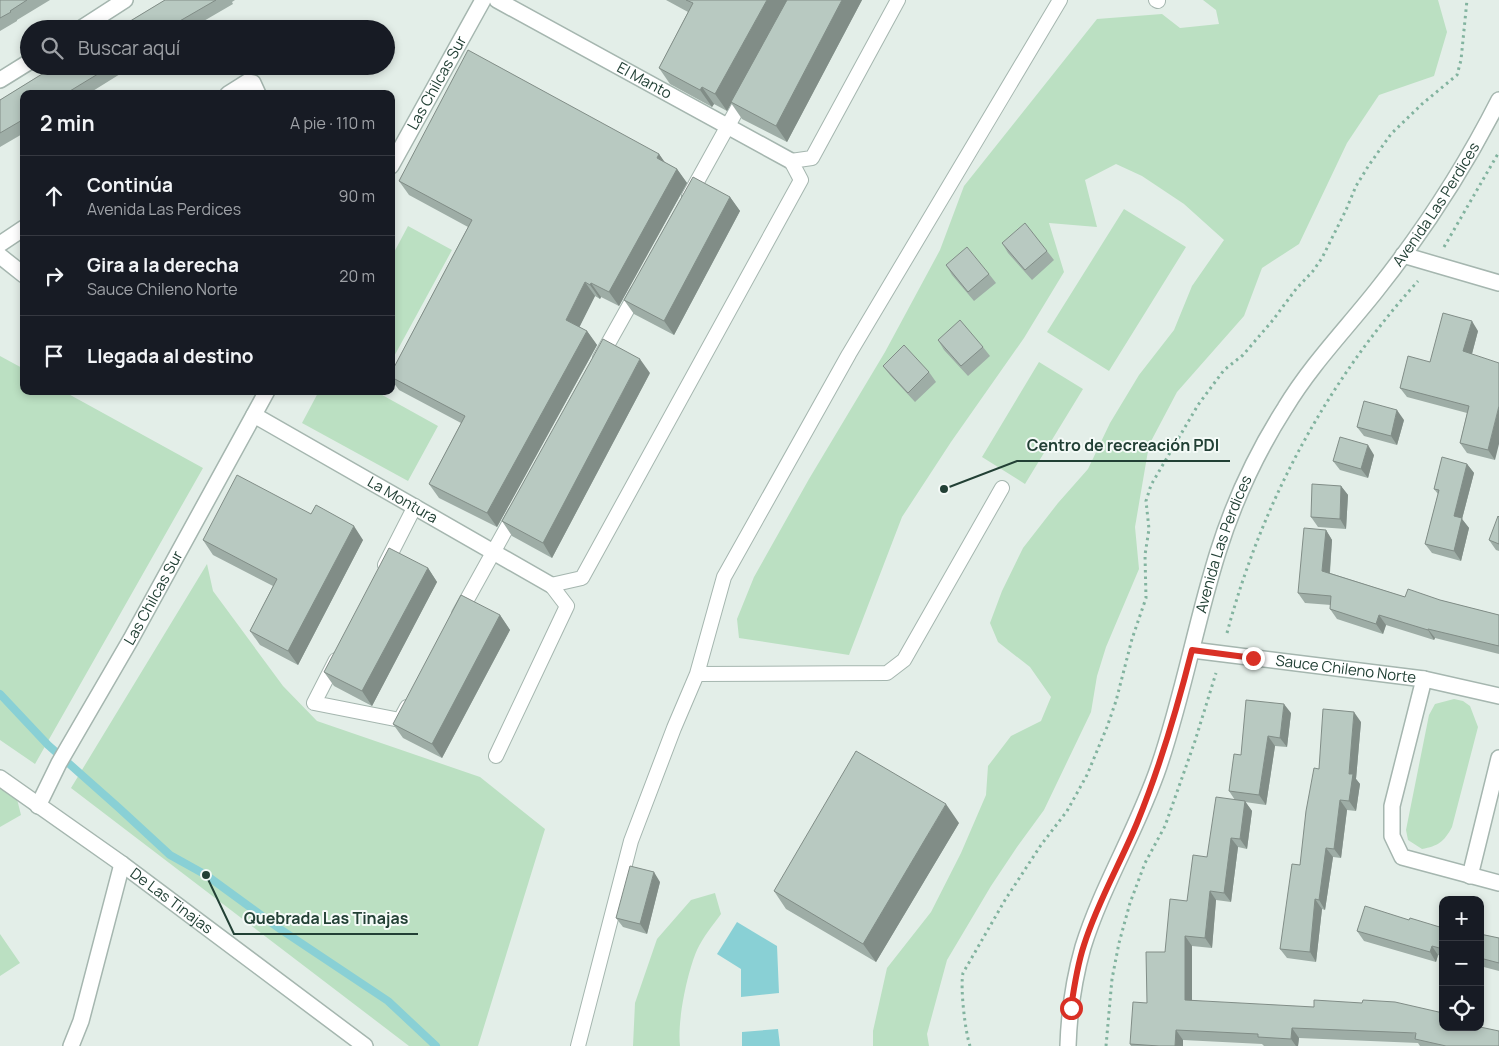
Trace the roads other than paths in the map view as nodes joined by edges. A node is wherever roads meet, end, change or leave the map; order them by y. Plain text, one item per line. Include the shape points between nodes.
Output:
1 (125, 0) edge
2 (497, 0) edge
3 (898, 0) edge
4 (1060, 0) edge
5 (477, 2) edge
6 (94, 20) edge
7 (20, 68) edge
8 (0, 80) edge
9 (752, 82) edge
10 (234, 90) edge
11 (256, 90) edge
12 (1499, 100) edge
13 (727, 127) junction
14 (395, 158) edge
15 (791, 161) junction
16 (684, 206) edge
17 (20, 231) edge
18 (0, 244) edge
19 (1403, 255) junction
20 (0, 256) edge
21 (20, 271) edge
22 (1499, 283) edge
23 (641, 284) edge
24 (594, 370) edge
25 (265, 395) edge
26 (254, 415) junction
27 (1002, 488) dead end
28 (522, 499) edge
29 (415, 506) junction
30 (494, 551) junction
31 (380, 574) edge
32 (551, 585) junction
33 (451, 628) edge
34 (1192, 650) junction
35 (340, 651) edge
36 (697, 674) junction
37 (1424, 679) junction
38 (414, 695) edge
39 (1499, 696) edge
40 (496, 756) dead end
41 (1499, 758) edge
42 (0, 778) edge
43 (38, 806) junction
44 (122, 864) junction
45 (1470, 876) junction
46 (1499, 883) edge
47 (71, 1046) edge
48 (365, 1046) edge
49 (578, 1046) edge
50 (1068, 1046) edge

1 - 6 street
2 - 13 street, El Manto
3 - 15 lane via 812,158
4 - 36 lane via 849,354 724,577
5 - 14 street, Las Chilcas Sur
7 - 8 street
9 - 13 lane
10 - 11 street via 247,82 253,83
12 - 19 street, Avenida Las Perdices via 1432,214
13 - 15 street, El Manto
13 - 16 lane
15 - 32 lane via 801,180 582,578
17 - 18 street
19 - 22 street
19 - 34 street, Avenida Las Perdices via 1308,373 1264,442 1218,551
20 - 21 street
23 - 24 lane
25 - 26 street, Las Chilcas Sur
26 - 29 street, La Montura
26 - 43 street, Las Chilcas Sur
27 - 36 lane via 904,660 887,673
28 - 30 lane
29 - 30 street, La Montura
29 - 31 lane
30 - 32 street, La Montura
30 - 33 lane
32 - 40 lane via 567,606
34 - 37 street, Sauce Chileno Norte
34 - 50 street, Avenida Las Perdices via 1158,768 1084,946 1071,1008
35 - 38 lane via 314,703 400,720
36 - 49 lane via 631,841
37 - 39 street, Sauce Chileno Norte
37 - 45 street via 1392,806 1392,836 1402,857
41 - 45 street
42 - 43 street, De Las Tinajas
43 - 44 street, De Las Tinajas
44 - 47 street via 82,1021
44 - 48 street, De Las Tinajas
45 - 46 street

